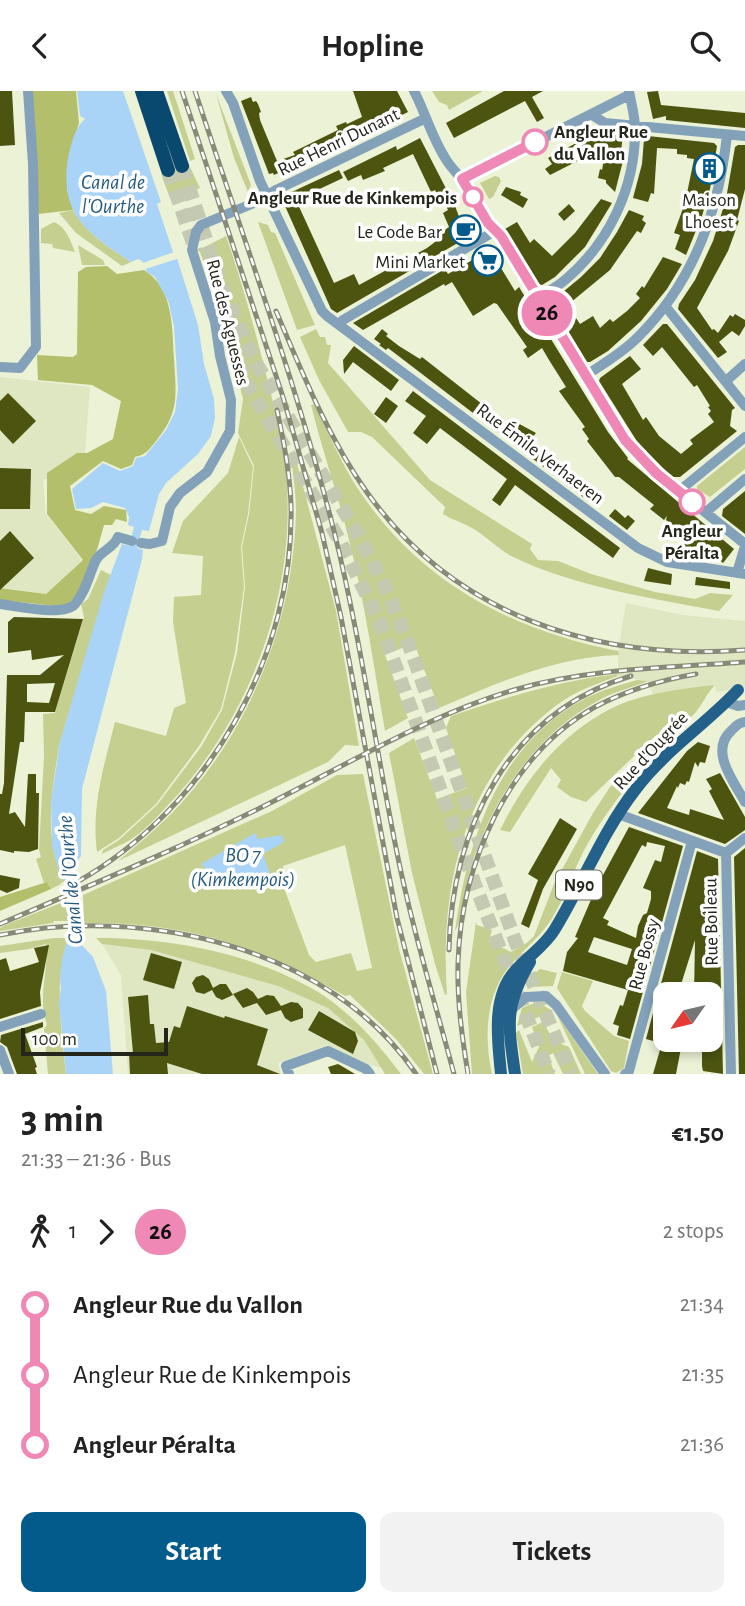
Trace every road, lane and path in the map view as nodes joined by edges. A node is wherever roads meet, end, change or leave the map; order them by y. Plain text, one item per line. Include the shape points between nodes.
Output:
1 (28, 91) edge
2 (142, 91) edge
3 (156, 91) edge
4 (226, 91) edge
5 (414, 91) edge
6 (629, 93) edge
7 (592, 115) junction
8 (424, 119) junction
9 (635, 125) junction
10 (727, 135) junction
11 (745, 137) edge
12 (462, 179) junction
13 (267, 195) junction
14 (495, 231) junction
15 (538, 298) junction
16 (666, 307) junction
17 (339, 324) junction
18 (745, 364) edge
19 (0, 367) edge
20 (585, 376) junction
21 (726, 381) junction
22 (745, 406) edge
23 (745, 437) edge
24 (745, 479) edge
25 (678, 491) junction
26 (706, 512) junction
27 (745, 545) edge
28 (741, 574) edge
29 (0, 604) edge
30 (738, 690) dead end
31 (726, 702) junction
32 (745, 705) edge
33 (745, 722) edge
34 (745, 802) edge
35 (618, 814) junction
36 (745, 838) edge
37 (692, 841) junction
38 (726, 853) junction
39 (536, 953) junction
40 (511, 1010) junction
41 (41, 1014) dead end
42 (0, 1027) edge
43 (0, 1049) edge
44 (288, 1070) edge
45 (9, 1074) edge
46 (370, 1074) edge
47 (501, 1074) edge
48 (515, 1074) edge
49 (605, 1074) edge
50 (625, 1074) edge
51 (731, 1074) edge

1 - 19 street via 36,347 20,368
2 - 3 highway via 175,168
4 - 13 street, Rue Émile Verhaeren
5 - 8 street
6 - 7 street
6 - 9 street
7 - 9 street via 605,123
7 - 12 street
8 - 12 street
8 - 13 street, Rue Henri Dunant
9 - 10 street
9 - 15 street via 631,175 610,227 585,261
10 - 11 street
10 - 16 street via 709,225
12 - 14 street
13 - 17 street, Rue Émile Verhaeren via 322,311
13 - 29 street, Rue des Aguesses via 209,221 196,232 192,250 215,322 231,400 230,431 207,472 170,507 162,541 150,544 118,537 116,544 97,557 75,605 65,611
14 - 15 street
14 - 17 street
15 - 20 street
16 - 20 street via 636,339
16 - 21 street
17 - 28 street, Rue Émile Verhaeren via 638,548 667,562
18 - 21 street
20 - 25 street via 635,453
21 - 22 street
23 - 25 street
24 - 26 street
25 - 26 street
26 - 27 street
27 - 28 street, Rue Émile Verhaeren
30 - 31 main road, Rue d'Ougrée / N90
31 - 32 street
31 - 35 main road, Rue d'Ougrée / N90 via 657,764
33 - 34 street via 727,734 722,752
35 - 37 street
35 - 39 main road, Rue d'Ougrée / N90 via 557,926
36 - 38 street
37 - 38 street
37 - 50 street, Rue Bossy
38 - 51 street, Rue Boileau
39 - 40 main road, Rue d'Ougrée / N90 via 511,999
39 - 47 main road, Rue d'Ougrée / N90 via 515,971 502,997 497,1033
40 - 48 main road, Rue d'Ougrée / N90
40 - 49 street via 526,997 546,996
41 - 42 street
43 - 45 street
44 - 46 street via 328,1051

